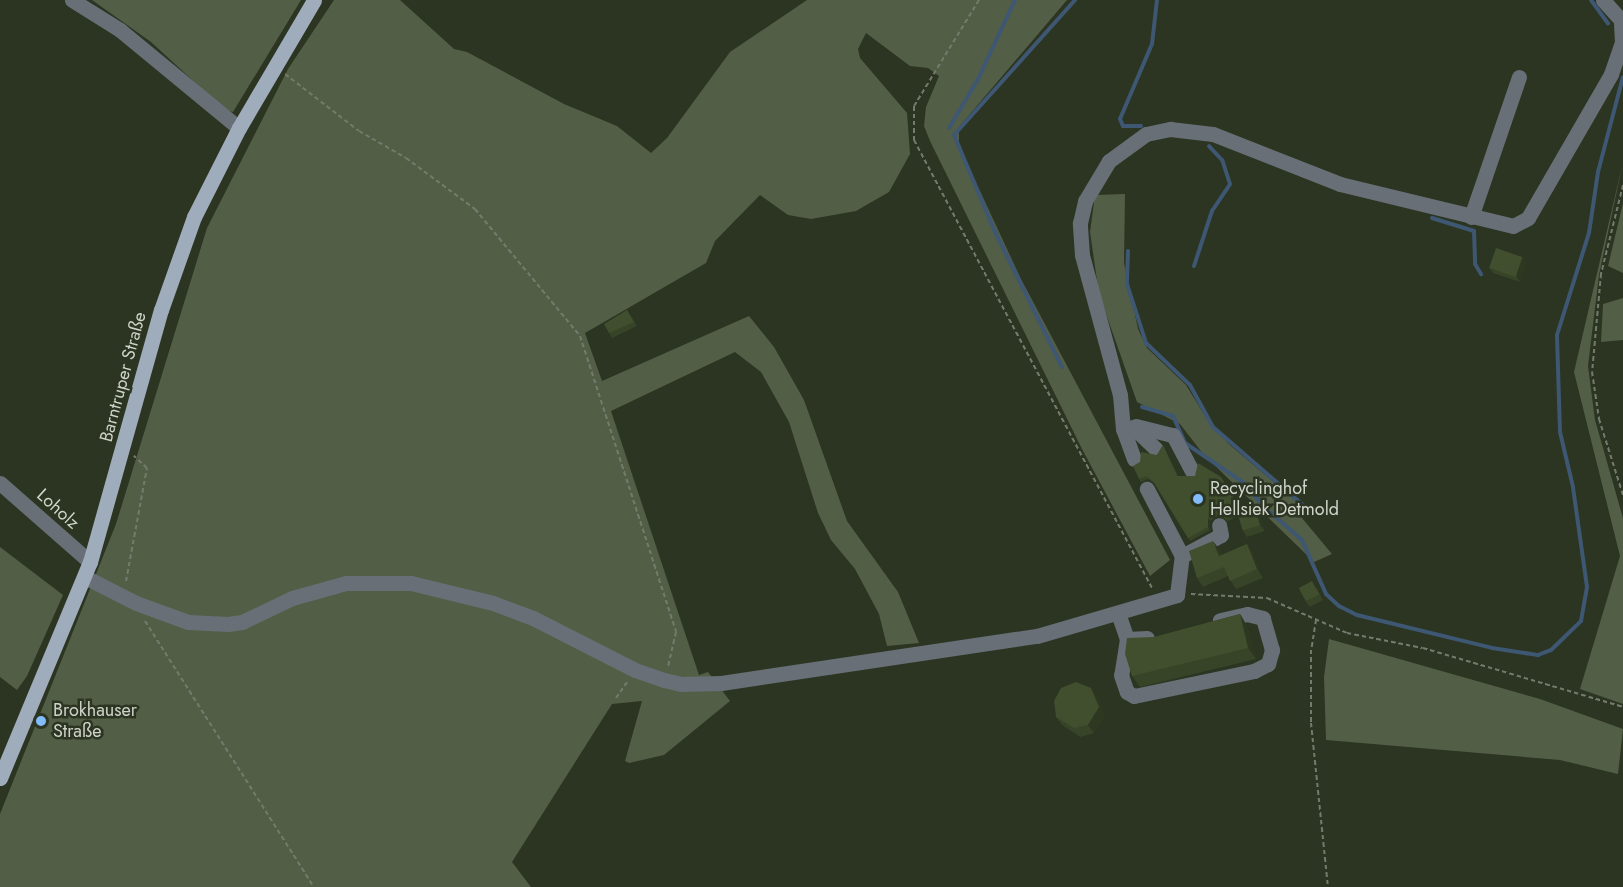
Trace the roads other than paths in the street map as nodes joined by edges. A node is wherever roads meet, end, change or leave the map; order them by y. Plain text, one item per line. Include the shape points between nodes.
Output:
1 (72, 0) edge
2 (314, 0) edge
3 (1603, 0) edge
4 (1622, 13) edge
5 (1519, 77) dead end
6 (239, 128) junction
7 (1471, 217) junction
8 (1129, 428) junction
9 (1156, 449) dead end
10 (1134, 459) dead end
11 (1192, 471) dead end
12 (0, 483) edge
13 (1147, 489) dead end
14 (1219, 525) dead end
15 (1182, 556) junction
16 (90, 562) junction
17 (85, 577) junction
18 (1118, 613) junction
19 (1204, 624) edge
20 (1162, 635) edge
21 (1127, 639) junction
22 (0, 778) edge

1 - 6 street via 120,30
2 - 6 main road, Barntruper Straße
3 - 4 street
4 - 7 street via 1622,42 1611,74 1528,218 1513,226
5 - 7 street
6 - 16 main road, Barntruper Straße via 178,258
7 - 8 street via 1340,184 1213,134 1170,129 1146,134 1109,161 1094,181 1080,224 1082,255
8 - 9 street
8 - 10 street
8 - 11 street via 1173,435
12 - 16 street, Loholz
13 - 15 street
14 - 15 street via 1221,535 1200,541
15 - 18 street via 1177,595
16 - 17 main road, Barntruper Straße
17 - 18 street via 188,621 228,624 242,622 292,598 346,583 411,583 493,603 533,618 635,670 681,684 721,683 816,666 964,648 1037,636
17 - 22 main road, Barntruper Straße
18 - 21 street
19 - 21 street via 1247,614 1263,618 1272,650 1268,664 1254,671 1134,696 1127,692 1121,675
20 - 21 street

